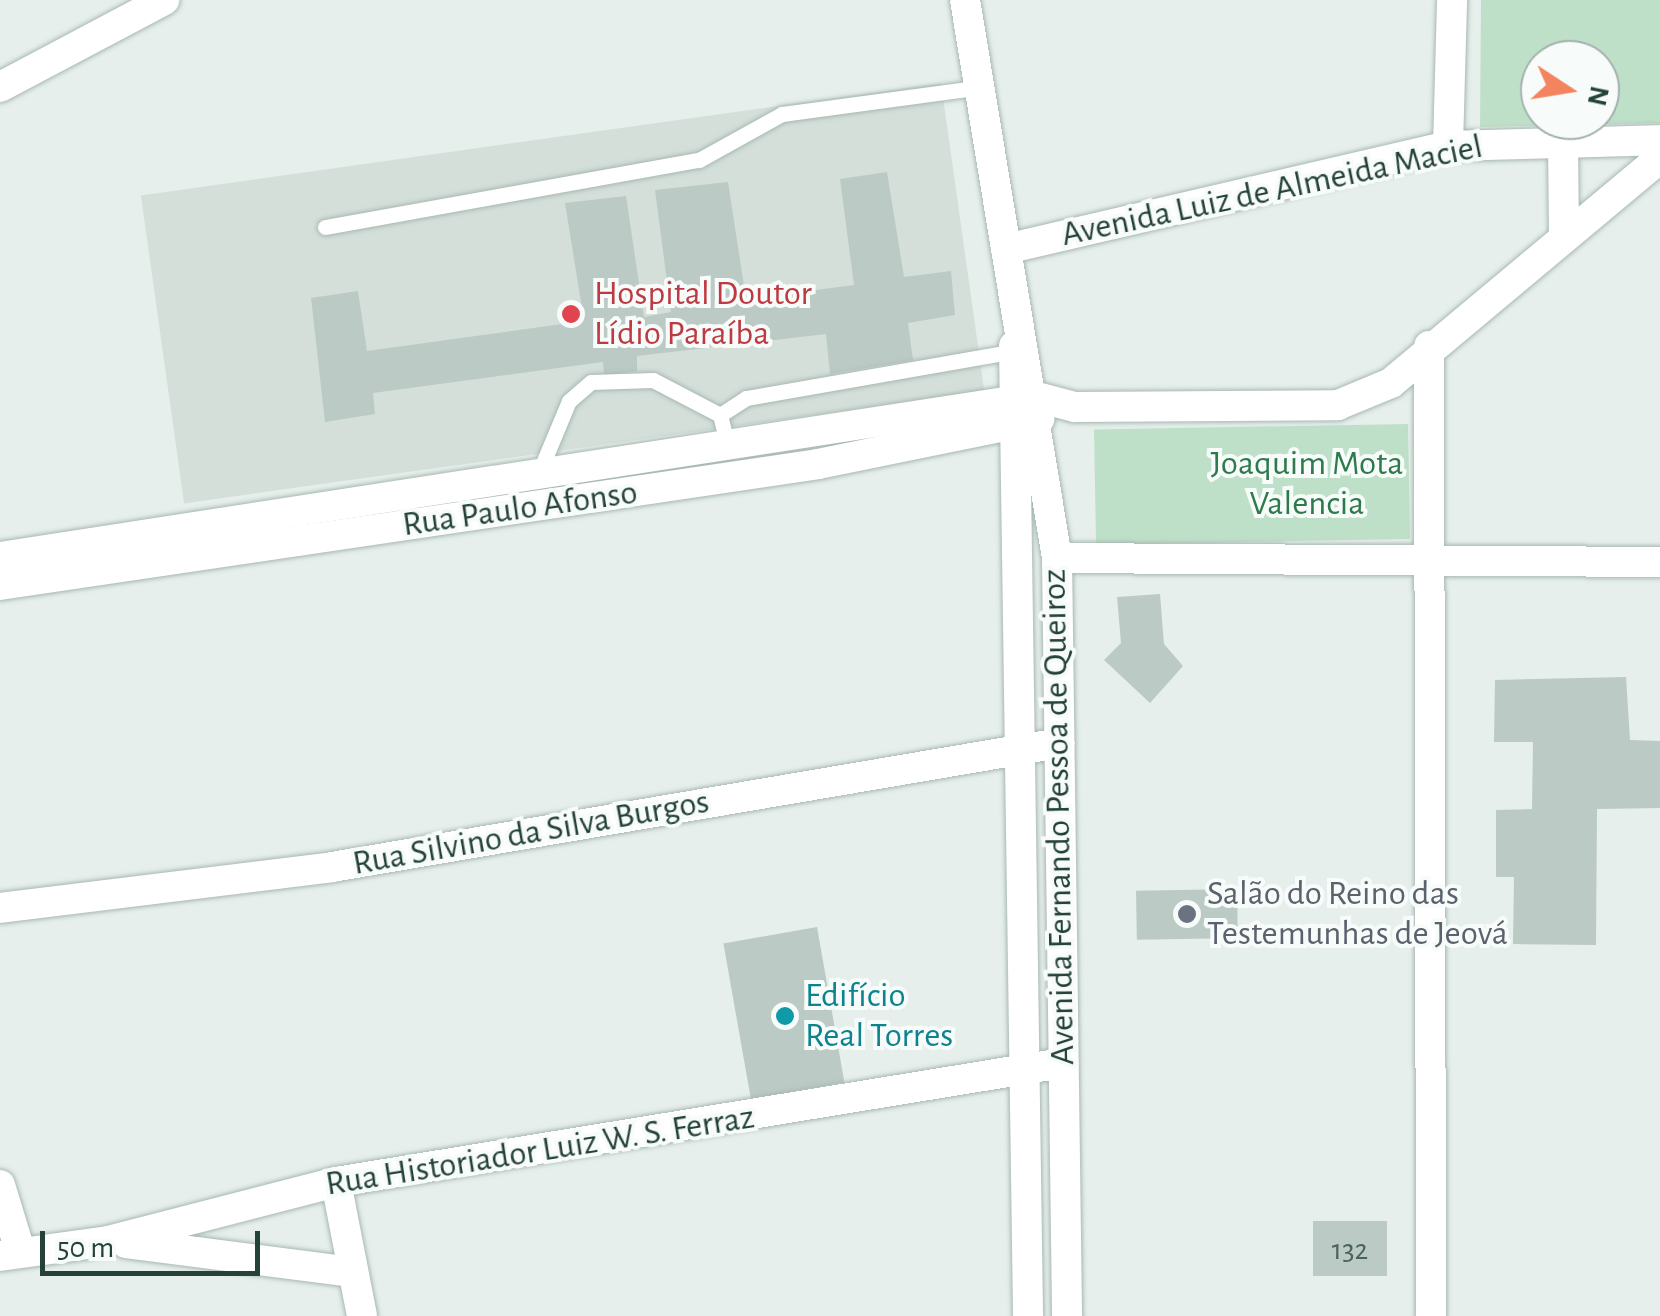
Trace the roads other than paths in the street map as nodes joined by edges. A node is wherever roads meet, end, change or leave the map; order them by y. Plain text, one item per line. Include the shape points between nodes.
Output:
1 (164, 0) edge
2 (965, 0) edge
3 (1452, 0) edge
4 (0, 87) edge
5 (981, 88) junction
6 (1563, 140) joint
7 (1620, 140) edge
8 (1660, 140) edge
9 (1448, 146) junction
10 (1660, 158) edge
11 (325, 227) dead end
12 (1564, 232) junction
13 (1006, 248) junction
14 (1018, 341) junction
15 (1429, 346) junction
16 (1024, 411) junction
17 (720, 414) junction
18 (728, 447) junction
19 (538, 475) junction
20 (730, 478) junction
21 (481, 499) junction
22 (0, 557) edge
23 (1429, 557) junction
24 (1057, 558) junction
25 (1660, 562) edge
26 (51, 564) junction
27 (0, 584) edge
28 (1060, 744) junction
29 (1017, 751) junction
30 (0, 908) edge
31 (1062, 1063) junction
32 (1023, 1070) junction
33 (336, 1182) junction
34 (0, 1185) edge
35 (108, 1241) junction
36 (10, 1254) edge
37 (354, 1272) junction
38 (362, 1316) edge
39 (1028, 1316) edge
40 (1067, 1316) edge
41 (1432, 1316) edge

1 - 4 street
2 - 5 street, Avenida Fernando Pessoa de Queiroz
3 - 9 street
5 - 11 lane via 782,114 700,160
5 - 13 street, Avenida Fernando Pessoa de Queiroz
6 - 9 street, Avenida Luiz de Almeida Maciel
6 - 12 street
7 - 8 street, Avenida Luiz de Almeida Maciel
9 - 13 street, Avenida Luiz de Almeida Maciel
10 - 12 street
12 - 15 street
13 - 14 street, Avenida Fernando Pessoa de Queiroz
14 - 16 street, Avenida Fernando Pessoa de Queiroz
14 - 17 lane via 792,385
15 - 16 street via 1390,383 1338,405
15 - 23 street
16 - 18 street, Rua Paulo Afonso
16 - 20 street, Rua Paulo Afonso
16 - 24 street, Avenida Fernando Pessoa de Queiroz
16 - 29 street, Avenida Fernando Pessoa de Queiroz
17 - 18 lane
17 - 19 lane via 652,380 591,382 570,402
18 - 19 street, Rua Paulo Afonso
18 - 20 street
19 - 21 street, Rua Paulo Afonso
20 - 21 street, Rua Paulo Afonso
21 - 26 street, Rua Paulo Afonso
22 - 26 street, Rua Paulo Afonso
23 - 24 street
23 - 25 street
23 - 41 street
24 - 28 street, Avenida Fernando Pessoa de Queiroz
26 - 27 street, Rua Paulo Afonso
28 - 29 street, Rua Silvino da Silva Burgos
28 - 31 street, Avenida Fernando Pessoa de Queiroz
29 - 30 street, Rua Silvino da Silva Burgos via 332,866
29 - 32 street, Avenida Fernando Pessoa de Queiroz
31 - 32 street, Rua Historiador Luiz W. S. Ferraz
31 - 40 street, Avenida Fernando Pessoa de Queiroz
32 - 33 street, Rua Historiador Luiz W. S. Ferraz
32 - 39 street, Avenida Fernando Pessoa de Queiroz
33 - 35 street, Rua Historiador Luiz W. S. Ferraz
33 - 37 street
34 - 36 street
35 - 36 street, Rua Historiador Luiz W. S. Ferraz
35 - 37 street
37 - 38 street

